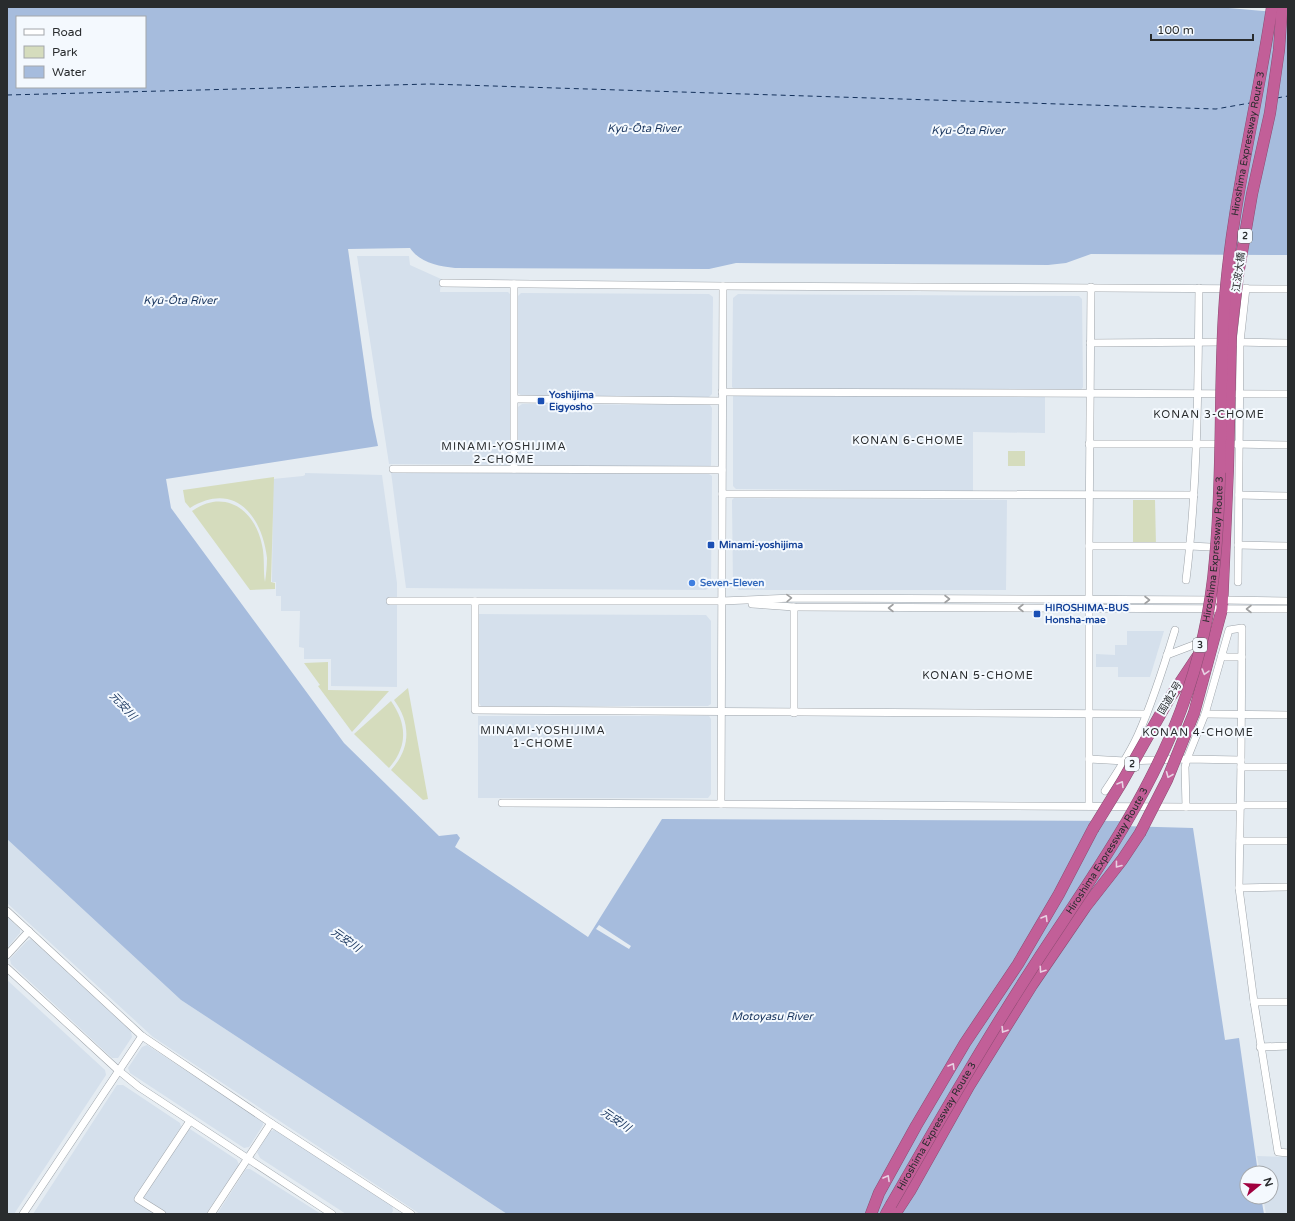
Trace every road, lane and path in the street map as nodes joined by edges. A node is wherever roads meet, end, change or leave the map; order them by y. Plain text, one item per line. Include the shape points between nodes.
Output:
1 (1272, 7) edge
2 (1282, 7) edge
3 (443, 283) dead end
4 (514, 284) junction
5 (723, 286) junction
6 (1091, 287) junction
7 (1199, 288) junction
8 (1246, 288) junction
9 (1288, 289) edge
10 (1198, 342) junction
11 (1240, 342) junction
12 (1090, 343) junction
13 (1288, 343) edge
14 (722, 392) junction
15 (1090, 394) junction
16 (1197, 394) junction
17 (1239, 394) junction
18 (1288, 394) edge
19 (515, 399) junction
20 (722, 401) junction
21 (1196, 443) junction
22 (1089, 444) junction
23 (1238, 444) junction
24 (1288, 445) edge
25 (393, 468) dead end
26 (1228, 468) joint
27 (514, 469) junction
28 (722, 470) junction
29 (722, 494) junction
30 (1089, 495) junction
31 (1194, 495) junction
32 (1239, 495) junction
33 (1288, 496) edge
34 (1238, 545) junction
35 (1089, 546) junction
36 (1190, 546) junction
37 (1288, 546) edge
38 (1225, 558) junction
39 (1186, 580) dead end
40 (1238, 582) dead end
41 (1089, 600) junction
42 (390, 601) dead end
43 (475, 601) junction
44 (722, 601) junction
45 (1288, 601) edge
46 (1223, 604) junction
47 (794, 607) junction
48 (1089, 609) junction
49 (1288, 610) edge
50 (1175, 630) dead end
51 (1212, 637) junction
52 (1224, 648) junction
53 (1167, 655) junction
54 (1222, 655) junction
55 (1242, 657) junction
56 (721, 711) junction
57 (794, 713) junction
58 (1199, 713) junction
59 (1146, 714) junction
60 (1242, 714) junction
61 (1089, 715) junction
62 (1288, 715) edge
63 (1089, 759) junction
64 (1187, 760) junction
65 (1125, 761) junction
66 (1241, 764) junction
67 (1288, 767) edge
68 (1105, 792) dead end
69 (502, 803) dead end
70 (721, 804) junction
71 (1088, 806) junction
72 (1288, 806) edge
73 (1186, 807) junction
74 (1240, 807) junction
75 (1240, 841) junction
76 (1288, 841) edge
77 (1288, 887) edge
78 (1239, 888) junction
79 (7, 911) edge
80 (29, 931) junction
81 (7, 955) edge
82 (7, 968) edge
83 (1254, 1002) junction
84 (1288, 1002) edge
85 (142, 1036) junction
86 (1260, 1046) junction
87 (1288, 1046) edge
88 (118, 1070) junction
89 (190, 1121) junction
90 (271, 1123) junction
91 (1288, 1153) edge
92 (248, 1158) junction
93 (401, 1211) edge
94 (890, 1212) edge
95 (23, 1214) edge
96 (162, 1214) edge
97 (211, 1214) edge
98 (332, 1214) edge
99 (411, 1214) edge
100 (871, 1214) edge

1 - 94 highway, Hiroshima Expressway Route 3 / 3, bridge via 1228,266 1215,561 1208,613 1195,667 1166,746 1131,816 992,1033 938,1122
2 - 26 highway, 江波大橋 / 2, bridge via 1270,113 1238,275 1231,335
3 - 4 street
4 - 5 street
4 - 19 street
5 - 6 street
5 - 14 street
6 - 7 street
6 - 12 street
7 - 8 street
7 - 10 street
8 - 9 street
8 - 11 street
10 - 11 street
10 - 12 street
10 - 16 street
11 - 13 street
11 - 17 street
12 - 15 street
14 - 15 street
14 - 20 street
15 - 16 street
15 - 22 street
16 - 17 street
16 - 21 street
17 - 18 street
17 - 23 street
19 - 20 street
19 - 27 street
20 - 28 street
21 - 22 street
21 - 23 street
21 - 31 street
22 - 30 street
23 - 24 street
23 - 32 street
25 - 27 street
26 - 38 highway, 国道2号 / 2
27 - 28 street
28 - 29 street
29 - 30 street
29 - 44 street
30 - 31 street
30 - 35 street
31 - 36 street
32 - 33 street
32 - 34 street
34 - 37 street
34 - 38 street via 1234,552
34 - 40 street
35 - 36 street
35 - 41 street
36 - 38 street via 1220,550
36 - 39 street
38 - 46 highway, 国道2号 / 2
44 -> 41 street via 793,598
41 -> 46 street
41 - 48 street
42 - 43 street
43 - 44 street
43 - 56 street via 475,710
44 - 47 street
44 - 56 street
45 - 46 street
46 - 48 street
49 -> 46 street
46 - 51 highway, 国道2号 / 2
48 -> 47 street
47 - 57 street
48 - 61 street
50 - 53 street
51 - 52 street
51 - 53 street
51 -> 58 highway, 国道2号 / 2
100 -> 51 highway, 国道2号 / 2, bridge via 879,1193 965,1043 1018,964 1092,829 1169,699
52 - 54 street
52 - 55 street via 1229,630 1242,628
53 - 59 street
54 - 55 street
54 - 58 street
55 - 60 street
56 - 57 street
56 - 70 street
57 - 61 street
58 - 60 street
58 - 64 street
58 -> 94 highway, 国道2号 / 2, bridge via 1140,833 1032,985 969,1086 910,1191
59 - 61 street
59 - 65 street
60 - 62 street
60 - 66 street
61 - 63 street
63 - 65 street
63 - 71 street
64 - 65 street
64 - 66 street
64 - 73 street
65 - 68 street
66 - 67 street
66 - 74 street
69 - 70 street
70 - 71 street
71 - 73 street
72 - 74 street
73 - 74 street
74 - 75 street
75 - 76 street
75 - 78 street
77 - 78 street
78 - 83 street
79 - 80 street
80 - 81 street
80 - 85 street
82 - 88 street
83 - 84 street
83 - 86 street
85 - 88 street
85 - 90 street
86 - 87 street
86 - 91 street via 1278,1152
88 - 89 street
88 - 95 street
89 - 92 street
89 - 96 street via 138,1198
90 - 92 street
90 - 93 street
92 - 97 street
92 - 98 street
93 - 99 street

